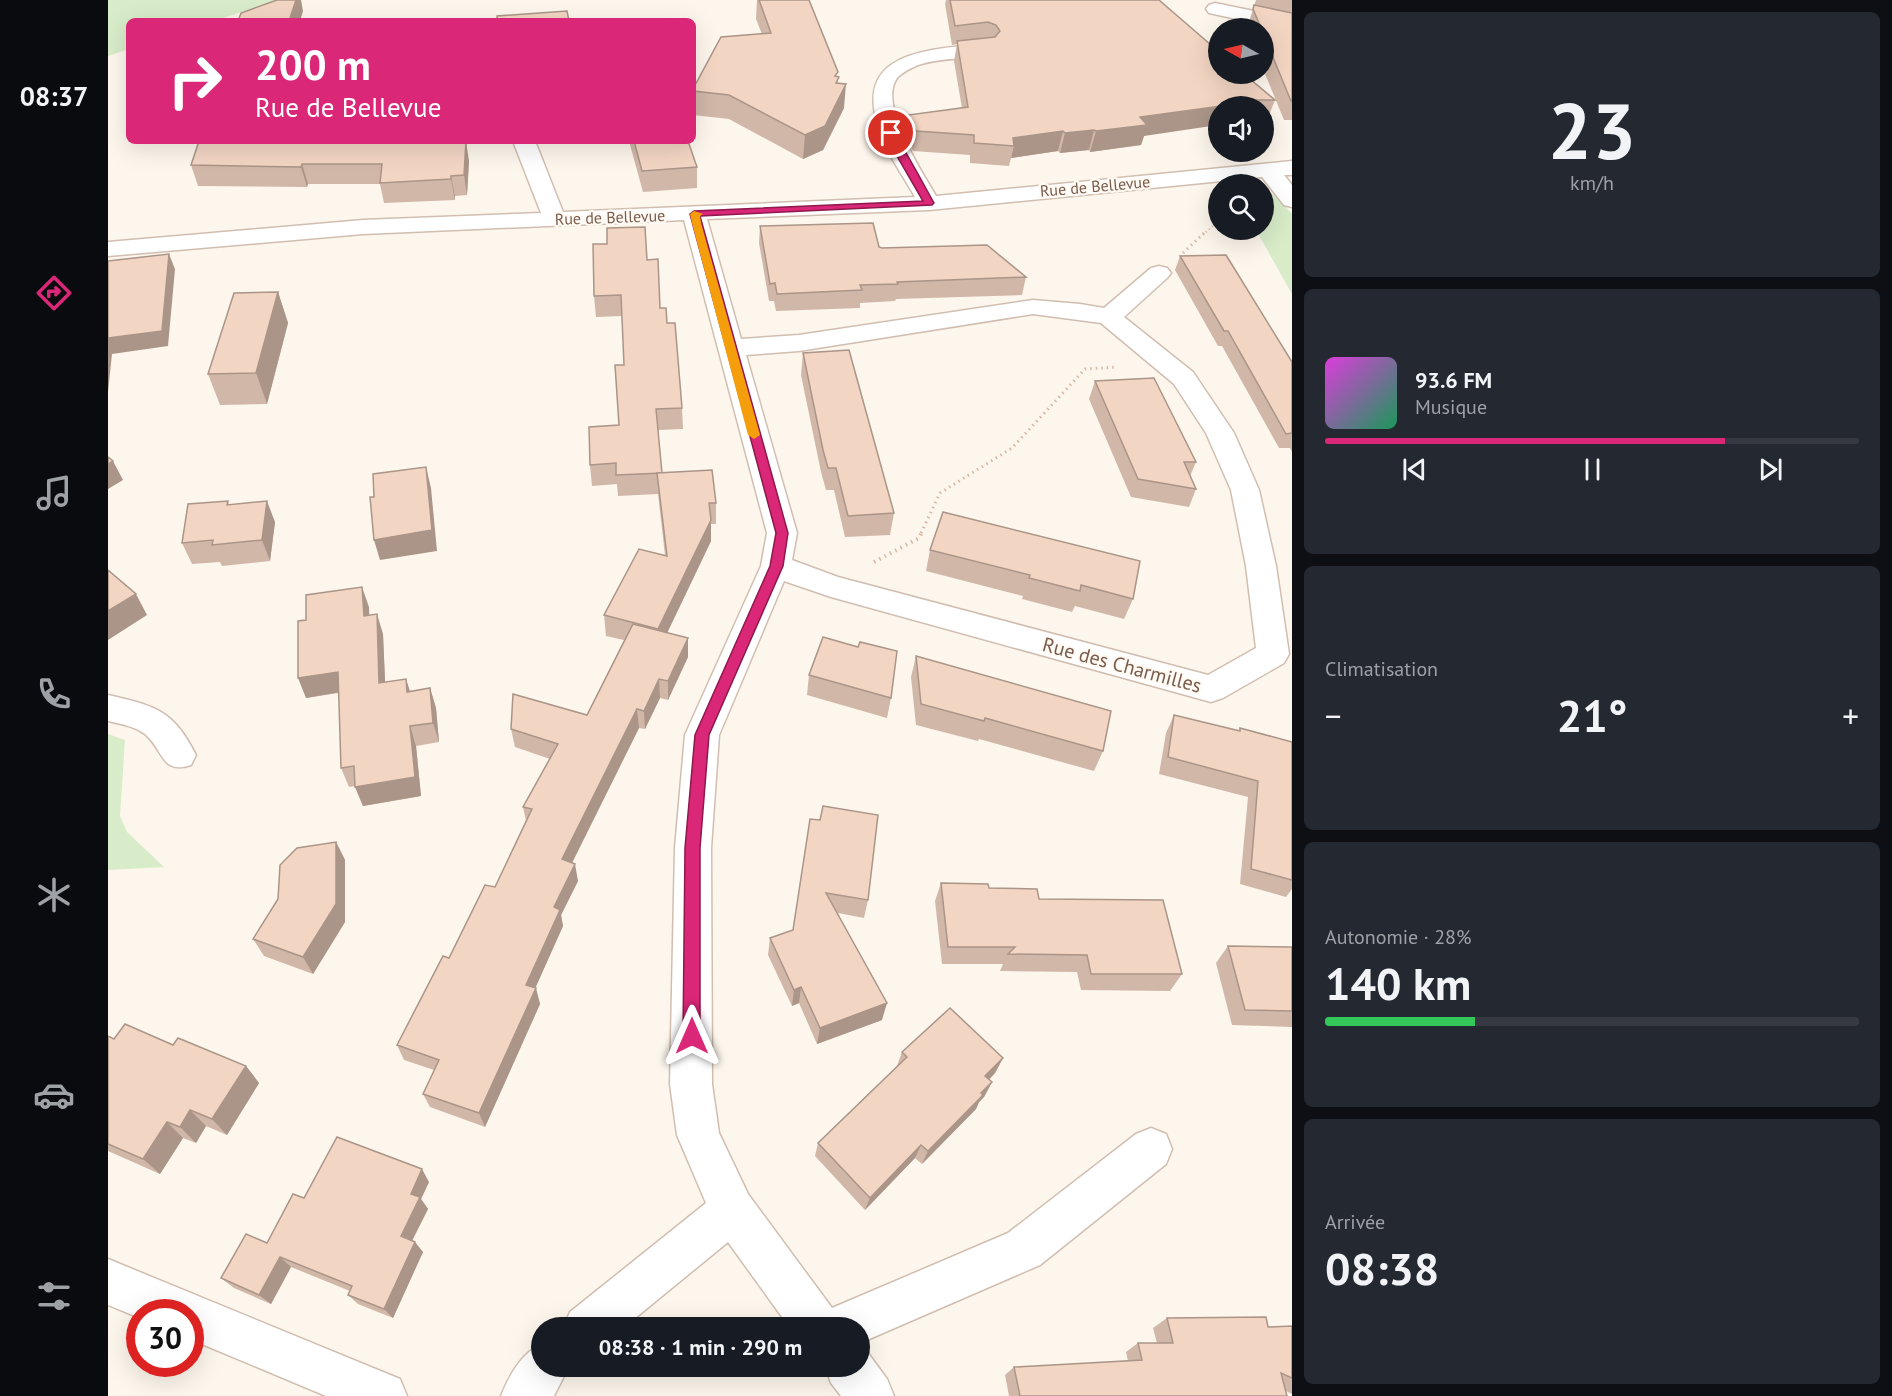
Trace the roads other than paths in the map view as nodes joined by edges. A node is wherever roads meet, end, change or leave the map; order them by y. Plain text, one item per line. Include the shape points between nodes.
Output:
1 (1215, 9) dead end
2 (1292, 26) edge
3 (984, 50) edge
4 (525, 144) edge
5 (1292, 168) edge
6 (1268, 170) junction
7 (1256, 174) edge
8 (1208, 182) edge
9 (1292, 200) edge
10 (929, 203) junction
11 (694, 214) junction
12 (555, 219) junction
13 (108, 249) edge
14 (1159, 273) road end
15 (1109, 317) junction
16 (731, 348) junction
17 (776, 566) junction
18 (108, 708) edge
19 (179, 755) dead end
20 (1151, 1149) dead end
21 (732, 1210) junction
22 (108, 1282) edge
23 (149, 1299) edge
24 (600, 1317) edge
25 (810, 1317) edge
26 (867, 1317) edge
27 (204, 1322) edge
28 (538, 1377) edge
29 (856, 1377) edge
30 (383, 1396) edge
31 (525, 1396) edge
32 (870, 1396) edge

1 - 2 street
3 - 10 street via 925,57 891,73 885,84 884,114 899,151
4 - 12 street
5 - 6 street, Rue de Bellevue
6 - 7 street, Rue de Bellevue
6 - 9 street
8 - 10 street, Rue de Bellevue
10 - 11 street, Rue de Bellevue
11 - 12 street, Rue de Bellevue
11 - 16 street
12 - 13 street, Rue de Bellevue via 363,227
14 - 15 street
15 - 16 street, Rue des Charmilles via 1033,307 799,343
15 - 17 street, Rue des Charmilles via 1184,378 1220,433 1245,490 1273,654 1210,689 831,586
16 - 17 street via 782,533
17 - 21 street via 702,735 693,848 691,1084 698,1135
18 - 19 street via 142,716 161,726
20 - 26 street via 1024,1250
21 - 24 street
21 - 25 street
22 - 23 street
27 - 30 street
28 - 31 street
29 - 32 street

